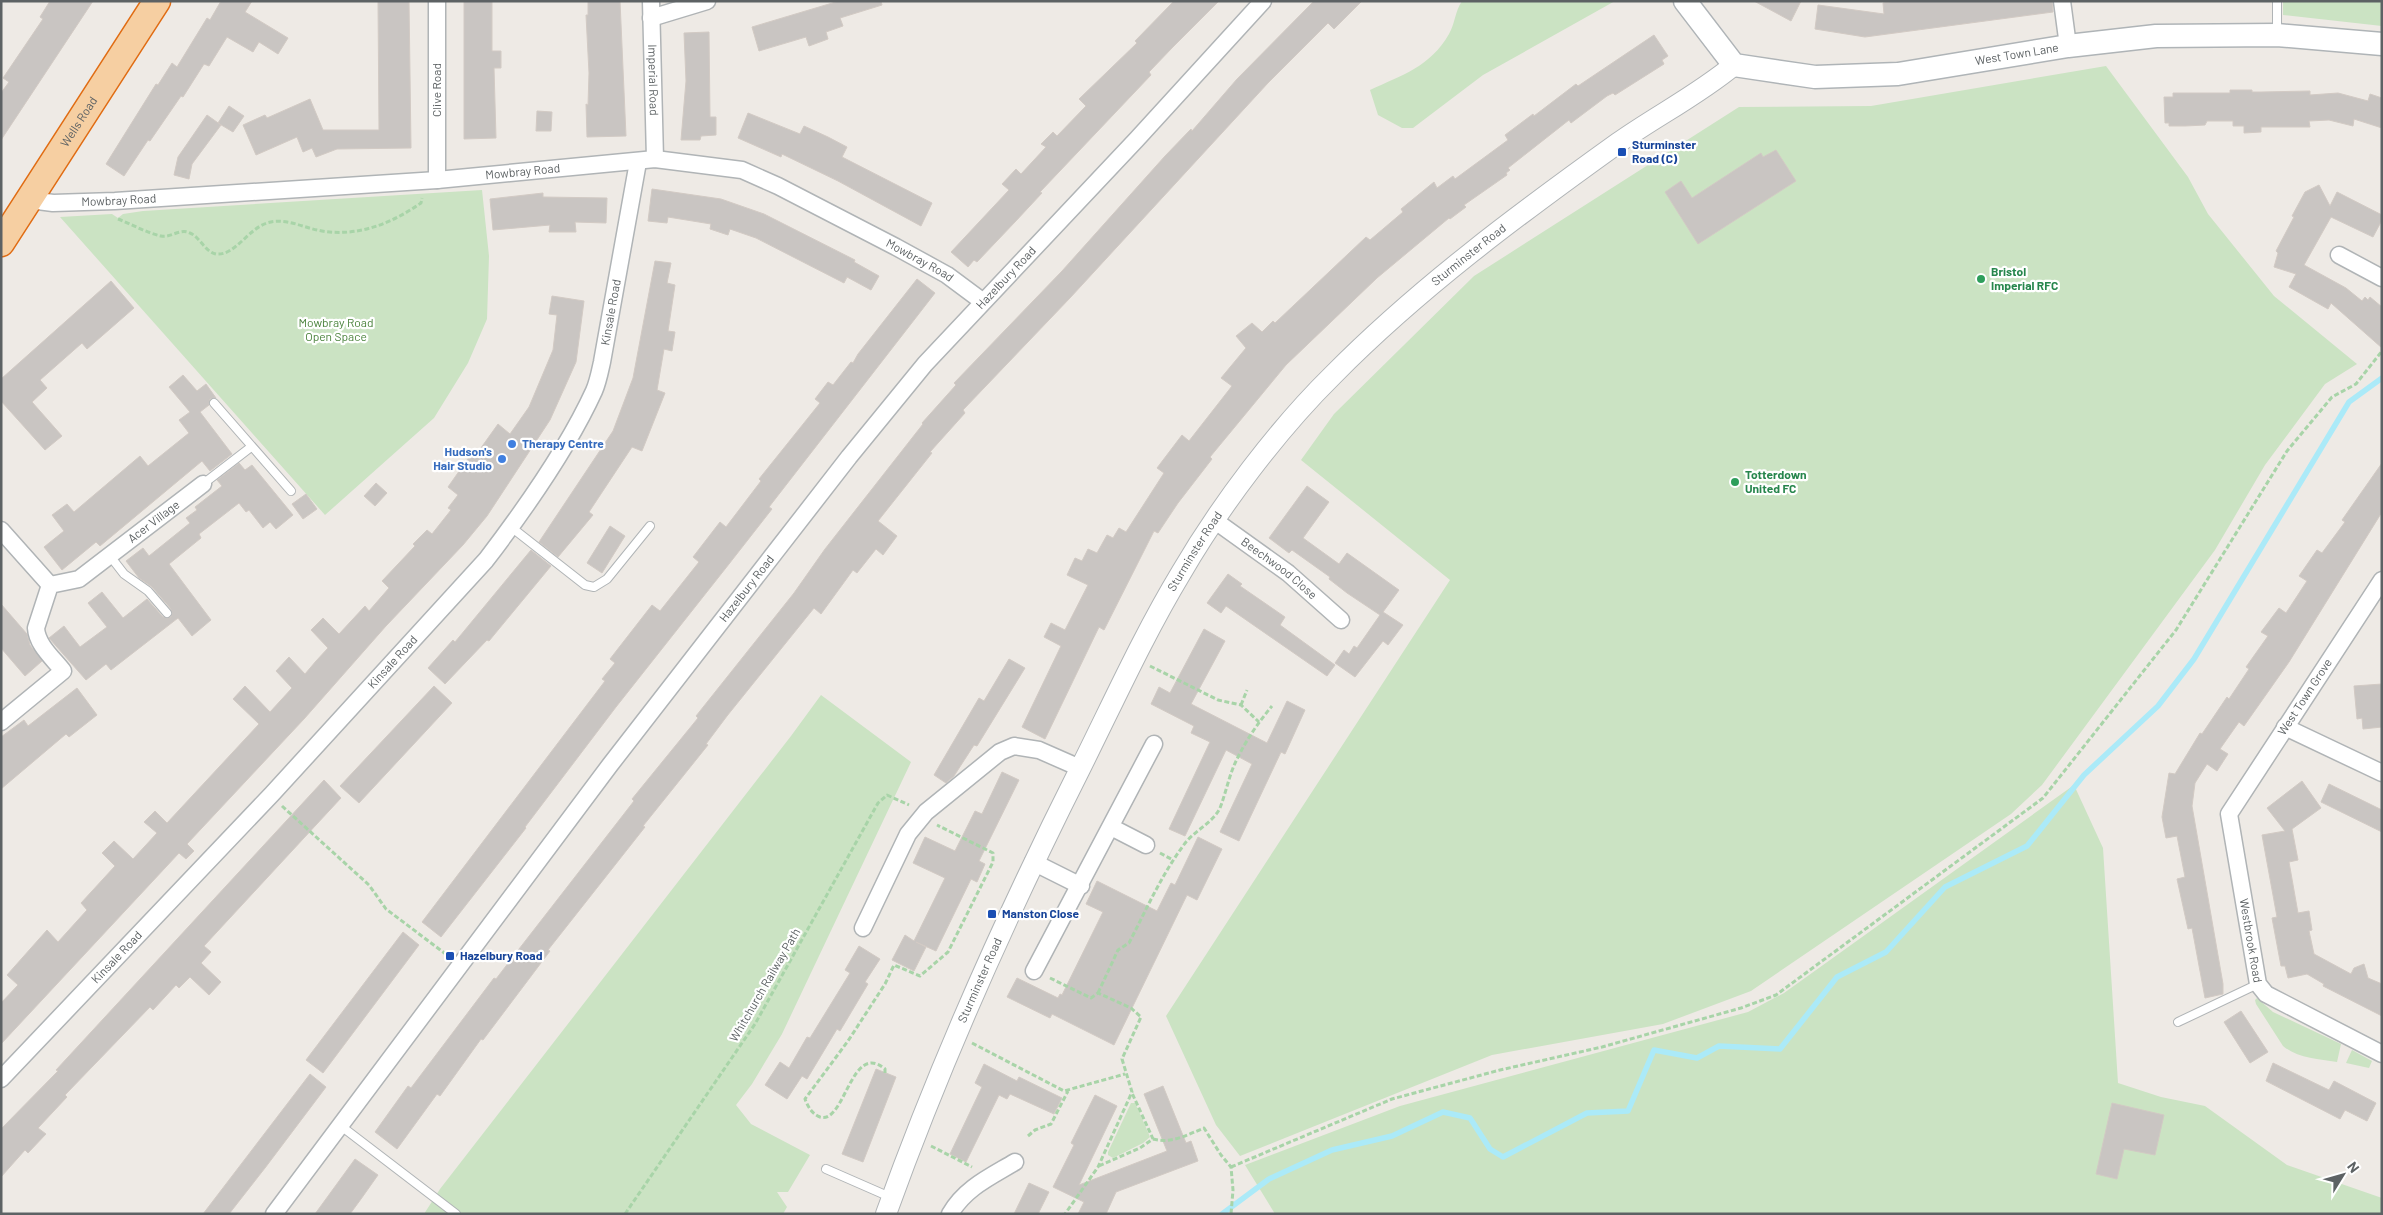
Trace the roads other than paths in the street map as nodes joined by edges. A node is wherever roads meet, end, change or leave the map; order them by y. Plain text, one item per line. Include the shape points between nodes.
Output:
1 (157, 1) edge
2 (437, 1) edge
3 (651, 1) edge
4 (708, 1) edge
5 (1263, 1) edge
6 (1685, 1) edge
7 (2062, 1) edge
8 (2277, 1) edge
9 (651, 18) junction
10 (2277, 35) junction
11 (2382, 44) edge
12 (2068, 46) junction
13 (1734, 65) junction
14 (655, 159) junction
15 (638, 162) junction
16 (431, 180) junction
17 (30, 200) junction
18 (6, 228) edge
19 (2339, 255) dead end
20 (2382, 278) edge
21 (982, 301) junction
22 (214, 404) dead end
23 (252, 447) junction
24 (203, 484) joint
25 (291, 491) dead end
26 (1214, 520) junction
27 (650, 526) dead end
28 (511, 527) junction
29 (1, 530) edge
30 (110, 556) junction
31 (2382, 580) edge
32 (50, 585) junction
33 (166, 613) dead end
34 (1341, 620) dead end
35 (1, 722) edge
36 (2285, 727) junction
37 (1154, 744) dead end
38 (1080, 768) junction
39 (2382, 773) edge
40 (2229, 814) joint
41 (1111, 827) junction
42 (1146, 845) dead end
43 (1033, 862) junction
44 (1081, 886) junction
45 (863, 928) dead end
46 (1034, 971) road end
47 (2258, 984) junction
48 (2178, 1022) dead end
49 (2382, 1054) edge
50 (1, 1079) edge
51 (342, 1126) junction
52 (1014, 1162) dead end
53 (826, 1169) dead end
54 (889, 1206) edge
55 (274, 1214) edge
56 (456, 1214) edge
57 (950, 1214) edge

1 - 17 highway, Wells Road
2 - 16 street, Clive Road
3 - 9 street, Imperial Road
4 - 9 street
5 - 21 street, Hazelbury Road via 1138,140
6 - 13 main road
7 - 12 street
8 - 10 lane
9 - 14 street, Imperial Road
10 - 11 main road, West Town Lane
10 - 12 main road, West Town Lane via 2156,36
12 - 13 main road, West Town Lane via 1898,74 1815,76
13 - 26 street, Sturminster Road via 1714,82 1621,141 1468,256 1396,317 1332,376 1277,437
14 - 15 street, Mowbray Road
14 - 21 street, Mowbray Road via 742,170 947,275
15 - 16 street, Mowbray Road
15 - 28 street, Kinsale Road via 595,390 573,431
16 - 17 street, Mowbray Road via 115,202
17 - 18 highway, Wells Road
19 - 20 street
21 - 51 street, Hazelbury Road via 925,364 849,457 646,717
22 - 23 lane
23 - 24 lane, Acer Village
23 - 25 lane
24 - 30 street, Acer Village
26 - 34 street, Beechwood Close via 1288,573
26 - 38 street, Sturminster Road via 1134,658
27 - 28 lane via 607,578 594,587 585,585
28 - 50 street, Kinsale Road via 486,560 272,794
29 - 32 street
30 - 32 street, Acer Village via 79,579
30 - 33 lane via 124,574 148,591
31 - 36 street, West Town Grove
32 - 35 street via 36,634 63,671
36 - 39 street
36 - 40 street, West Town Grove
37 - 41 street
38 - 43 street, Sturminster Road
38 - 45 street via 1039,750 1014,746 1000,752 924,815 908,834
40 - 47 street, Westbrook Road
41 - 42 street
41 - 44 street
43 - 44 street
43 - 54 street, Sturminster Road via 988,958
44 - 46 street
47 - 48 lane
47 - 49 street, Westbrook Road via 2266,994
51 - 55 street, Hazelbury Road
51 - 56 lane
52 - 57 street via 970,1189
53 - 54 lane

